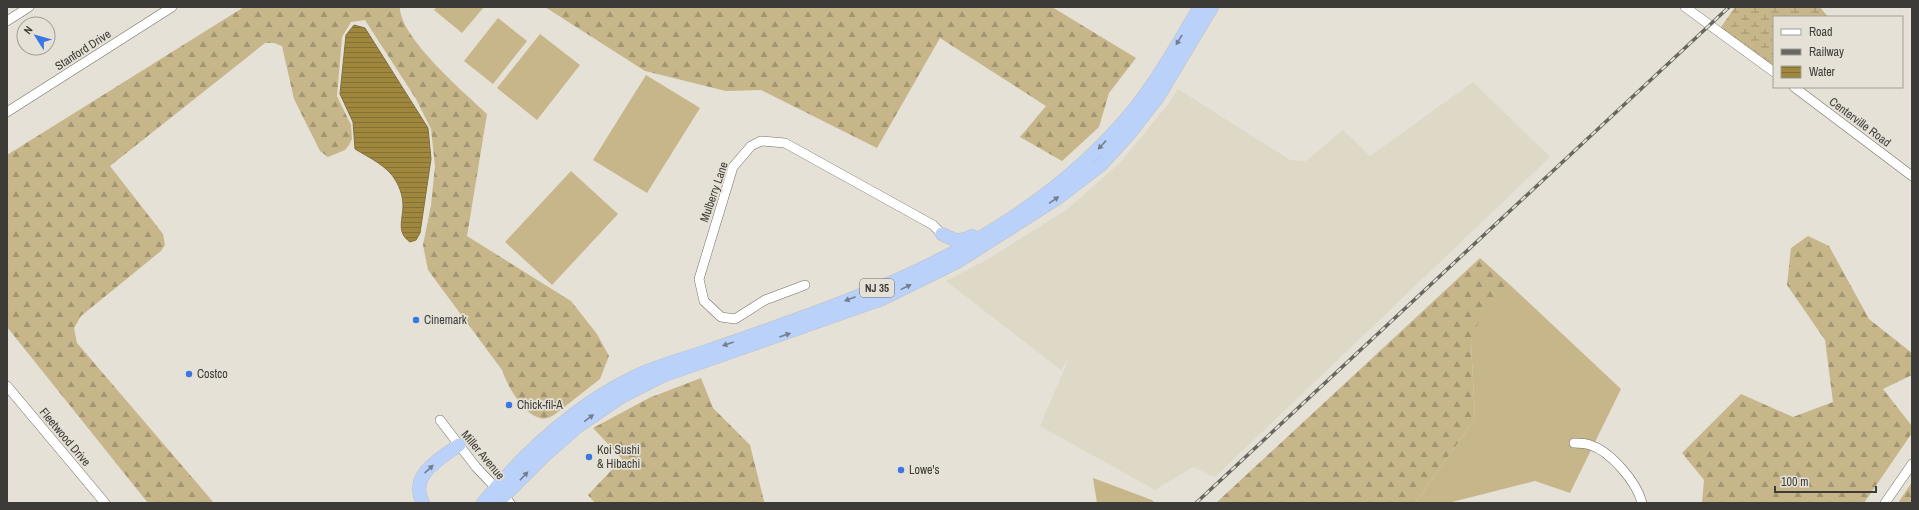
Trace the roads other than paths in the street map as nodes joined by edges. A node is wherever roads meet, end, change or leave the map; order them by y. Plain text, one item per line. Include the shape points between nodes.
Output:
1 (29, 7) edge
2 (172, 7) edge
3 (1200, 7) edge
4 (1212, 7) edge
5 (1685, 7) edge
6 (7, 21) edge
7 (1773, 71) edge
8 (1795, 88) edge
9 (7, 112) edge
10 (1912, 176) edge
11 (996, 228) junction
12 (942, 234) junction
13 (919, 270) junction
14 (805, 285) dead end
15 (7, 386) edge
16 (440, 420) dead end
17 (1574, 442) dead end
18 (459, 445) junction
19 (1912, 464) edge
20 (494, 499) edge
21 (105, 503) edge
22 (423, 503) edge
23 (1642, 503) edge
24 (1885, 503) edge

1 - 6 street
2 - 9 street, Stanford Drive
3 -> 11 highway, NJ 35 via 1148,90 1115,131 1054,189
20 -> 4 highway, NJ 35 via 577,426 621,397 662,376 882,299 957,262 1059,197 1100,165 1130,133 1158,97
5 - 7 street
8 - 10 street, Centerville Road
11 - 12 highway via 963,241 956,241
11 - 13 highway, NJ 35
12 - 13 highway via 943,248
12 - 14 street, Mulberry Lane via 933,225 785,143 762,142 751,146 733,166 699,280 704,301 721,317 735,319 765,300
13 -> 20 highway, NJ 35 via 795,320 663,364 633,377 570,416 535,446
15 - 21 street, Fleetwood Drive
16 - 18 street, Miller Avenue
17 - 23 street via 1590,445 1607,455 1634,484
18 - 20 street, Miller Avenue
22 -> 18 highway via 418,490 424,472
19 - 24 street

